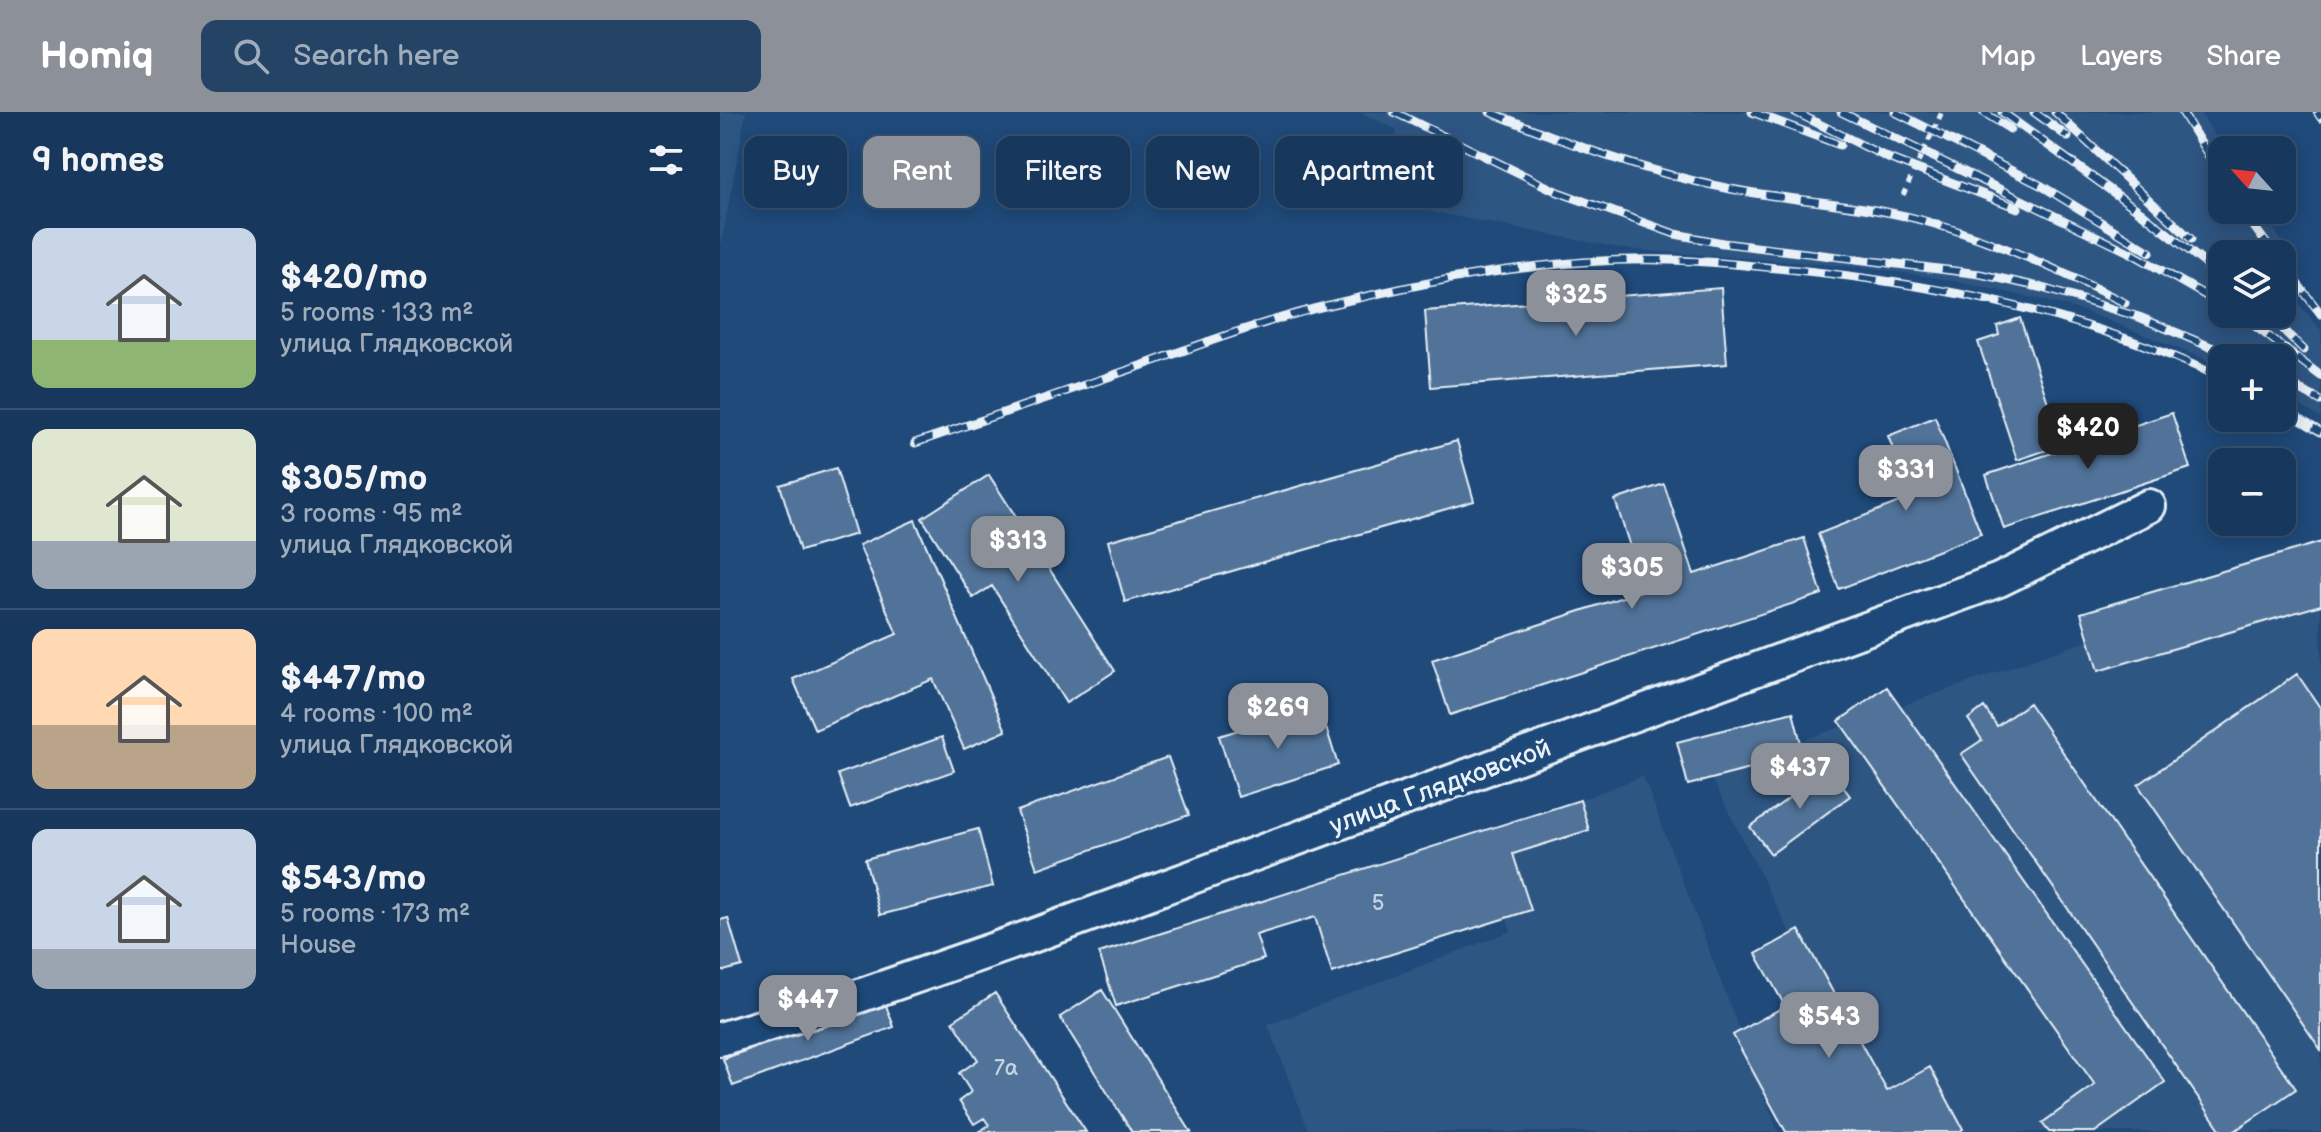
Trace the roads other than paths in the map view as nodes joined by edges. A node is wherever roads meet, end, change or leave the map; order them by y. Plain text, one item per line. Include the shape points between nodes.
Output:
1 (2149, 506) dead end
2 (720, 1039) edge

1 - 2 street, улица Глядковской via 1999,580 1032,936

